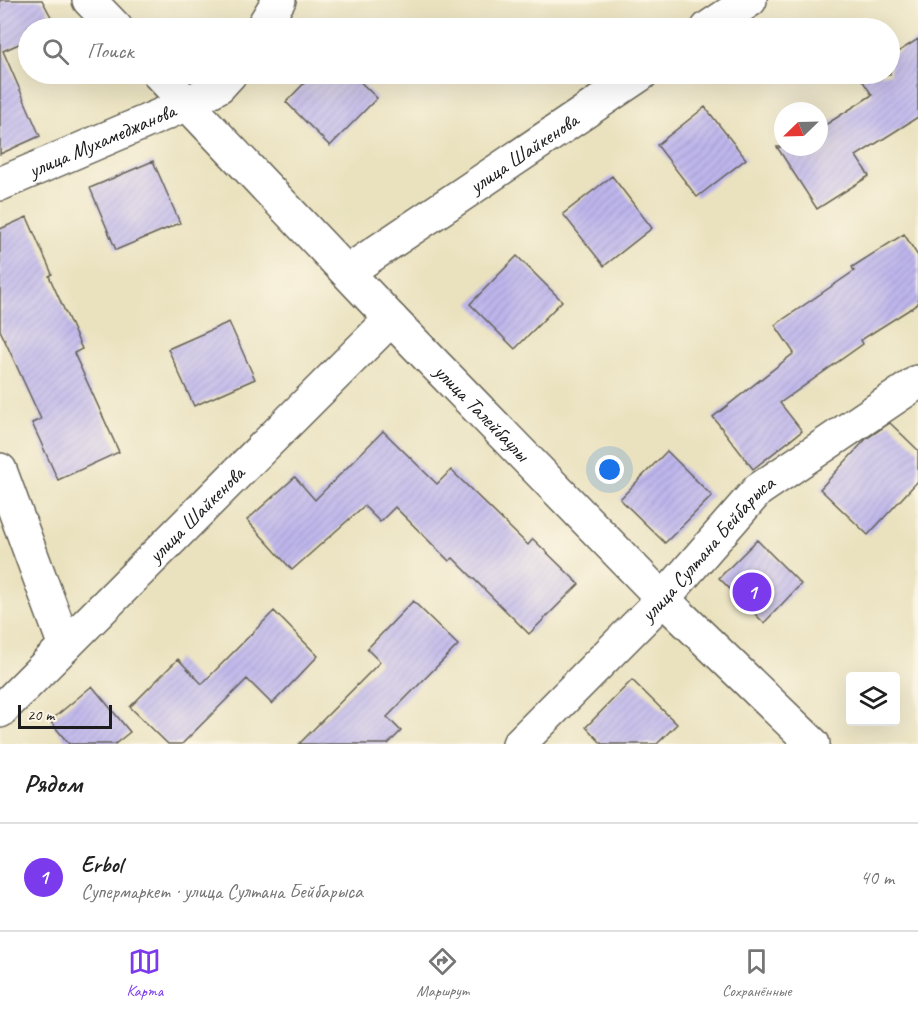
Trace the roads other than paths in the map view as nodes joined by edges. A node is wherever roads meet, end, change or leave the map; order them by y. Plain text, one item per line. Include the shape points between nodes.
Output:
1 (89, 0) edge
2 (279, 0) edge
3 (750, 0) edge
4 (106, 18) edge
5 (268, 18) edge
6 (723, 18) edge
7 (169, 84) edge
8 (221, 84) edge
9 (626, 84) edge
10 (188, 104) junction
11 (0, 184) edge
12 (346, 272) junction
13 (391, 319) junction
14 (918, 382) edge
15 (0, 470) edge
16 (663, 598) junction
17 (65, 646) junction
18 (0, 711) edge
19 (519, 744) edge
20 (813, 744) edge

1 - 4 street
2 - 5 street
3 - 6 street
7 - 10 street, улица Талейбаулы
8 - 10 street, улица Мухамеджанова
9 - 12 street, улица Шайкенова
10 - 11 street, улица Мухамеджанова
10 - 12 street, улица Талейбаулы
12 - 13 street, улица Талейбаулы
13 - 16 street, улица Талейбаулы
13 - 17 street, улица Шайкенова
14 - 16 street, улица Султана Бейбарыса via 758,490
15 - 17 street
16 - 19 street, улица Султана Бейбарыса
16 - 20 street, улица Талейбаулы
17 - 18 street, улица Шайкенова

